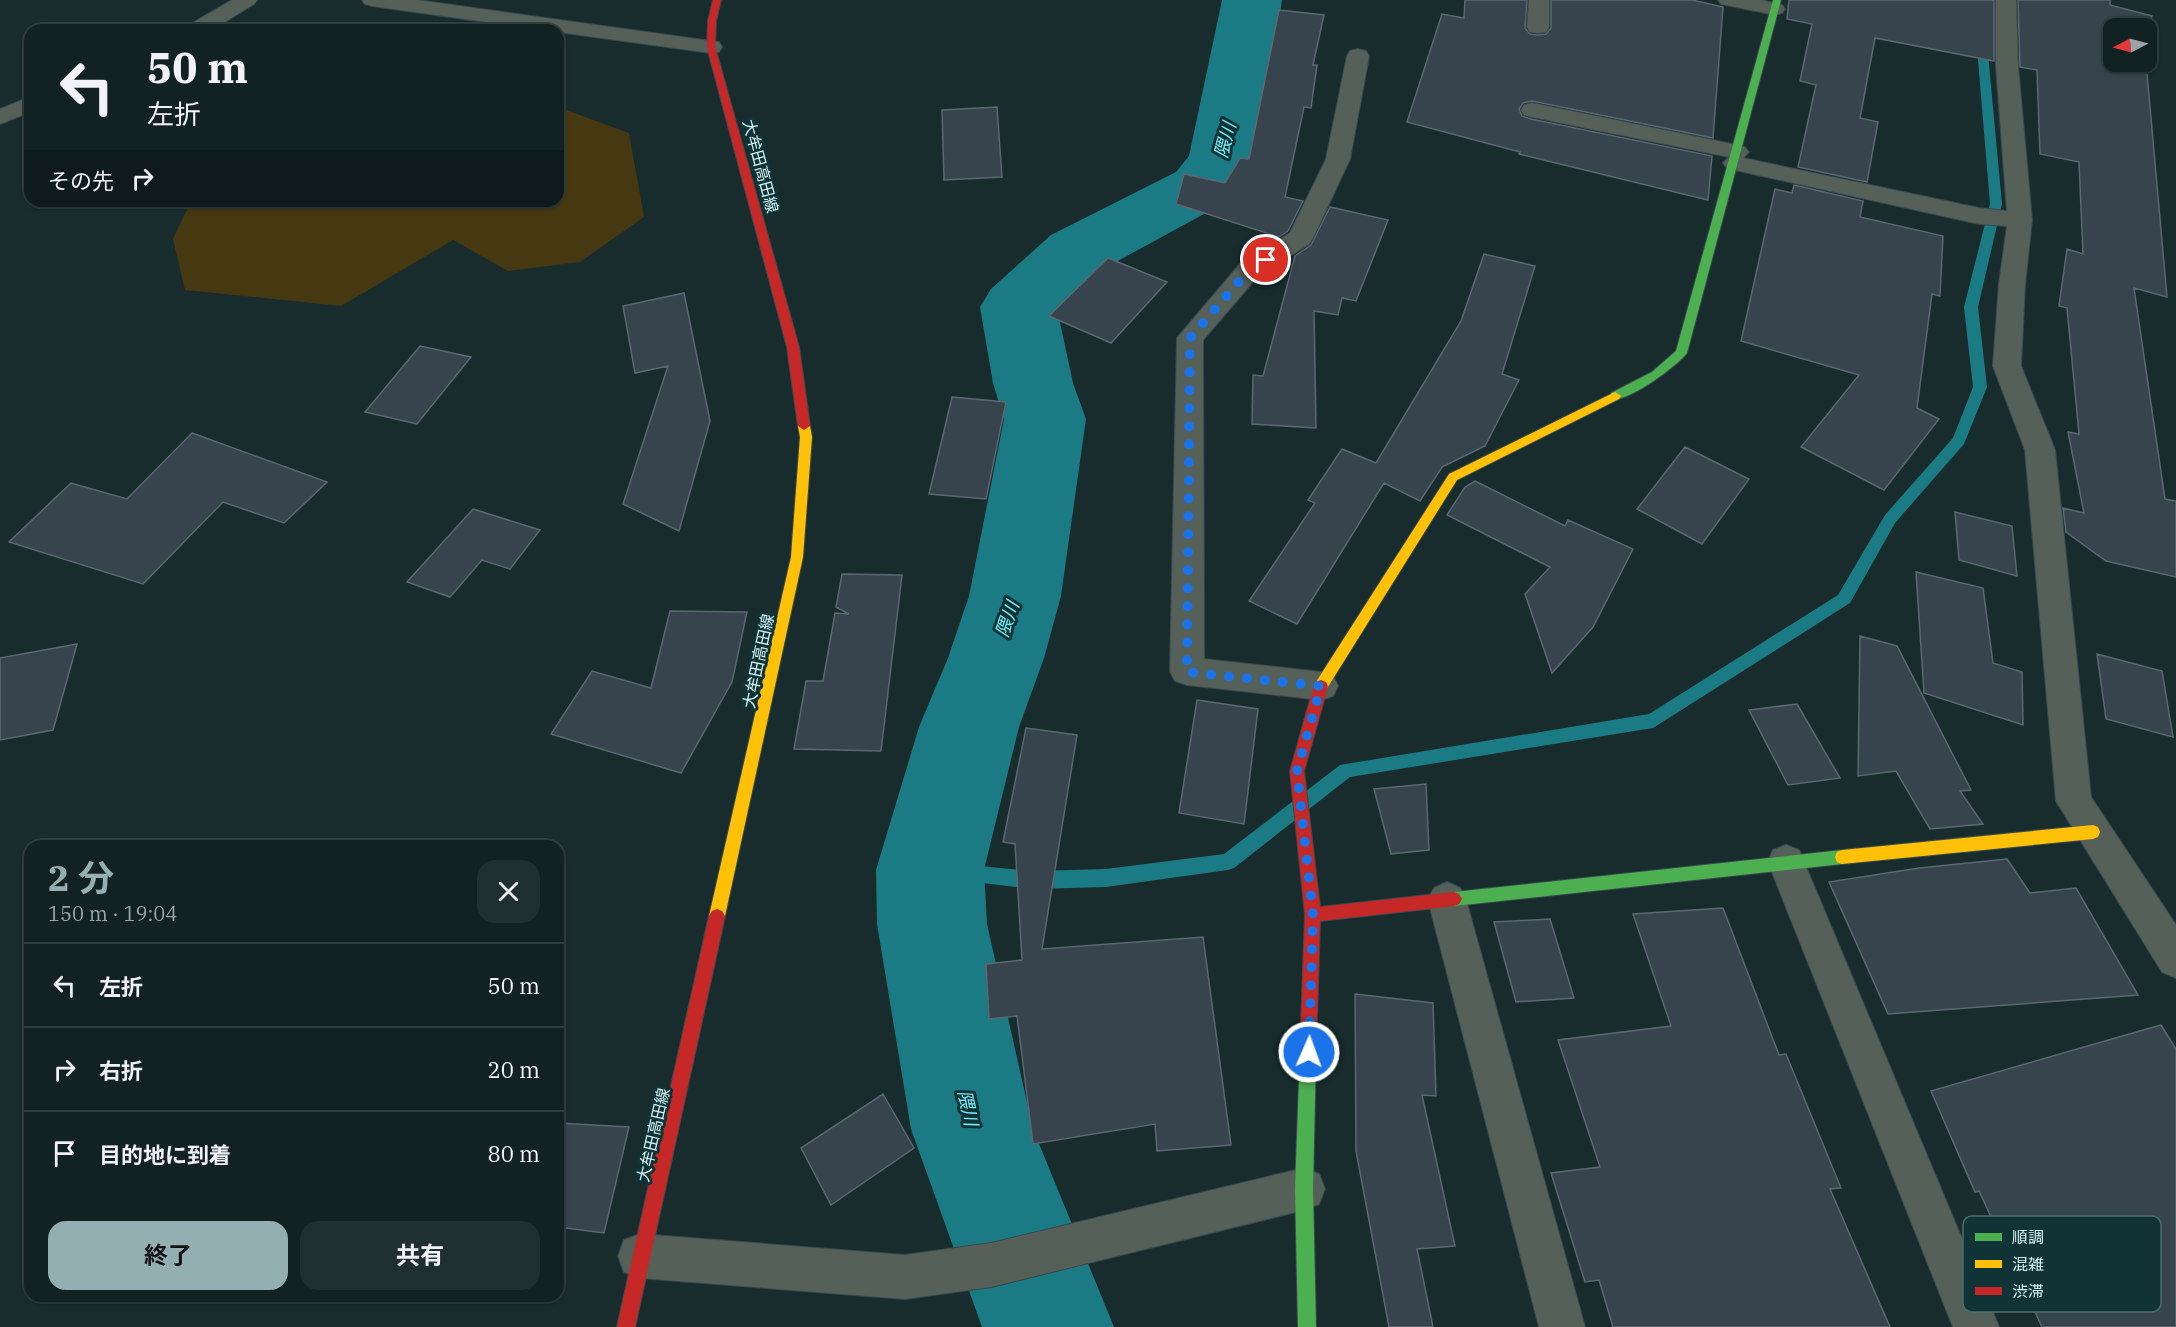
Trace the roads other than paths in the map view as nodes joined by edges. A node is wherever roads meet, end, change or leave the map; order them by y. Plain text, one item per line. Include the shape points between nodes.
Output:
1 (247, 0) edge
2 (372, 0) edge
3 (717, 0) edge
4 (1539, 0) edge
5 (1728, 0) edge
6 (2006, 0) edge
7 (1776, 4) edge
8 (207, 24) edge
9 (545, 24) edge
10 (564, 27) edge
11 (1539, 27) dead end
12 (711, 47) junction
13 (1358, 56) dead end
14 (24, 107) edge
15 (1532, 110) dead end
16 (0, 117) edge
17 (1736, 157) junction
18 (2002, 218) junction
19 (1321, 686) junction
20 (2093, 832) junction
21 (1786, 862) junction
22 (1447, 900) junction
23 (1313, 915) junction
24 (2176, 959) edge
25 (1304, 1189) junction
26 (640, 1256) junction
27 (1963, 1295) edge
28 (1970, 1312) edge
29 (626, 1327) edge
30 (1307, 1327) edge
31 (1562, 1327) edge
32 (1976, 1327) edge

1 - 8 street
2 - 9 street
3 - 12 street, 大牟田高田線
4 - 11 street
5 - 7 street
6 - 18 street
7 - 17 street
10 - 12 street
12 - 26 street, 大牟田高田線 via 793,347 806,437 797,557 664,1165
13 - 19 street via 1338,159 1300,238 1249,270 1190,338 1187,672
14 - 16 street
15 - 17 street
17 - 18 street
17 - 19 street via 1681,353 1656,375 1453,477
18 - 20 street via 2012,284 2007,366 2040,450 2073,801
19 - 23 street via 1297,771
20 - 21 street
20 - 24 street
21 - 22 street
21 - 27 street
22 - 23 street
22 - 31 street
23 - 25 street
25 - 26 street via 991,1265 905,1277
25 - 30 street
26 - 29 street, 大牟田高田線
28 - 32 street

